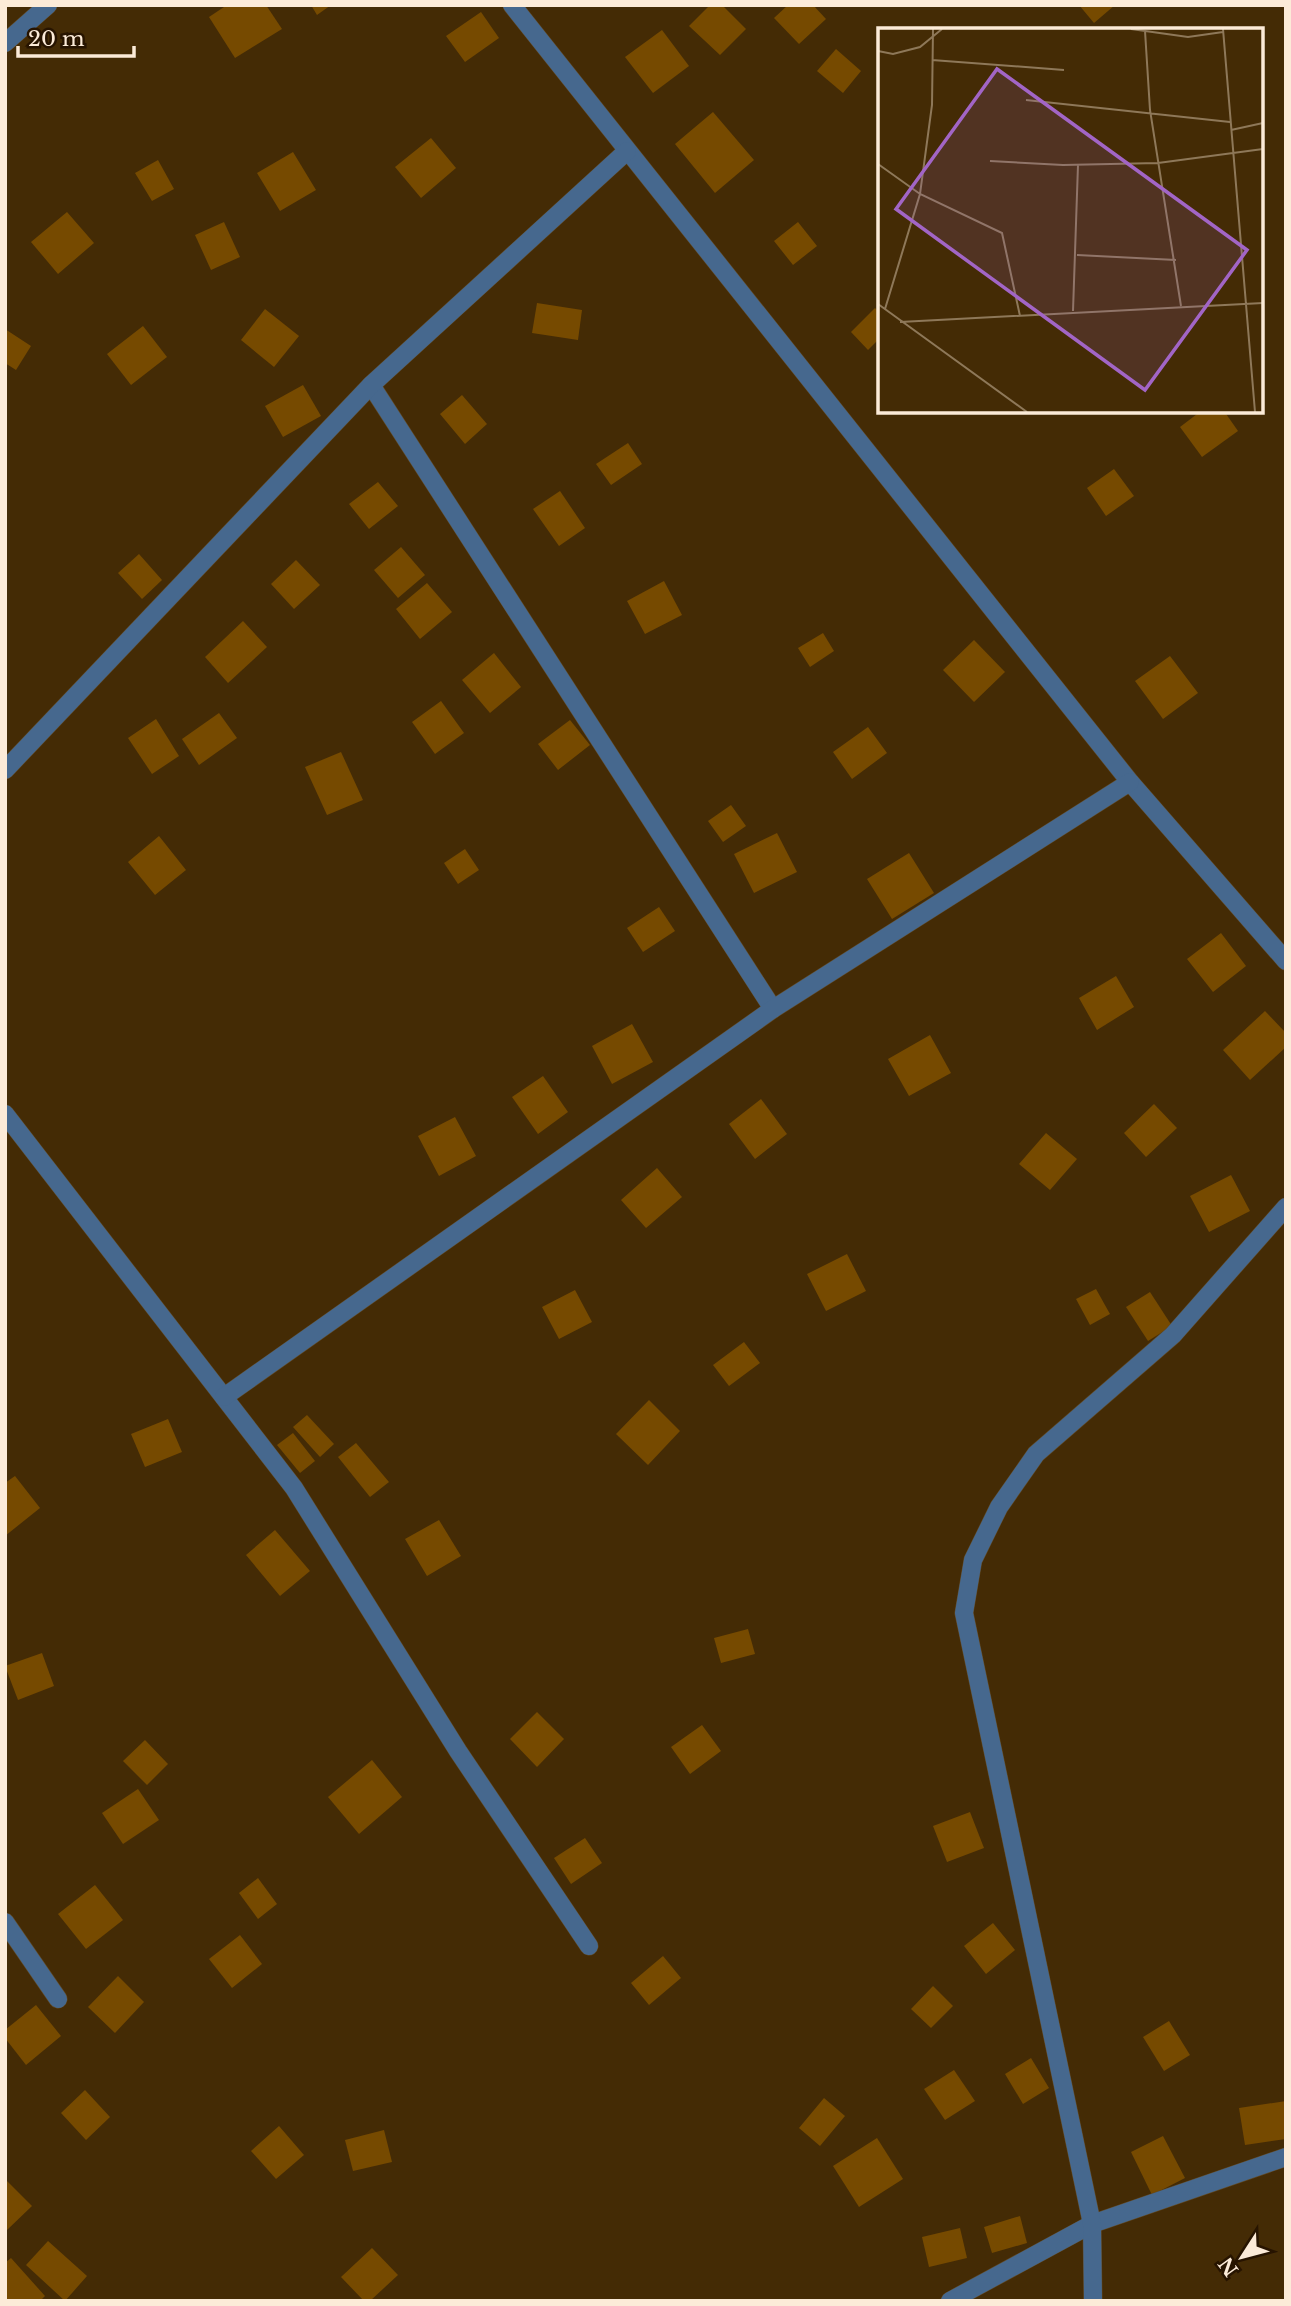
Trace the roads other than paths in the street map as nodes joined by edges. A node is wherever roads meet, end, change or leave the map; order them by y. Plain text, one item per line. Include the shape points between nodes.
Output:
1 (48, 5) edge
2 (512, 5) edge
3 (5, 43) edge
4 (627, 152) junction
5 (371, 385) junction
6 (5, 770) edge
7 (1130, 782) junction
8 (1286, 961) edge
9 (773, 1009) junction
10 (5, 1114) edge
11 (1286, 1208) edge
12 (224, 1397) junction
13 (5, 1922) edge
14 (589, 1946) dead end
15 (58, 1999) dead end
16 (1286, 2157) edge
17 (1092, 2224) junction
18 (950, 2301) edge
19 (1093, 2301) edge

1 - 3 street
2 - 4 street
4 - 5 street
4 - 7 street
5 - 6 street
5 - 9 street
7 - 8 street
7 - 9 street
9 - 12 street
10 - 12 street
11 - 17 street via 1173,1335 1037,1454 999,1507 973,1560 964,1613
12 - 14 street via 294,1488 457,1751
13 - 15 street
16 - 17 street
17 - 18 street
17 - 19 street

